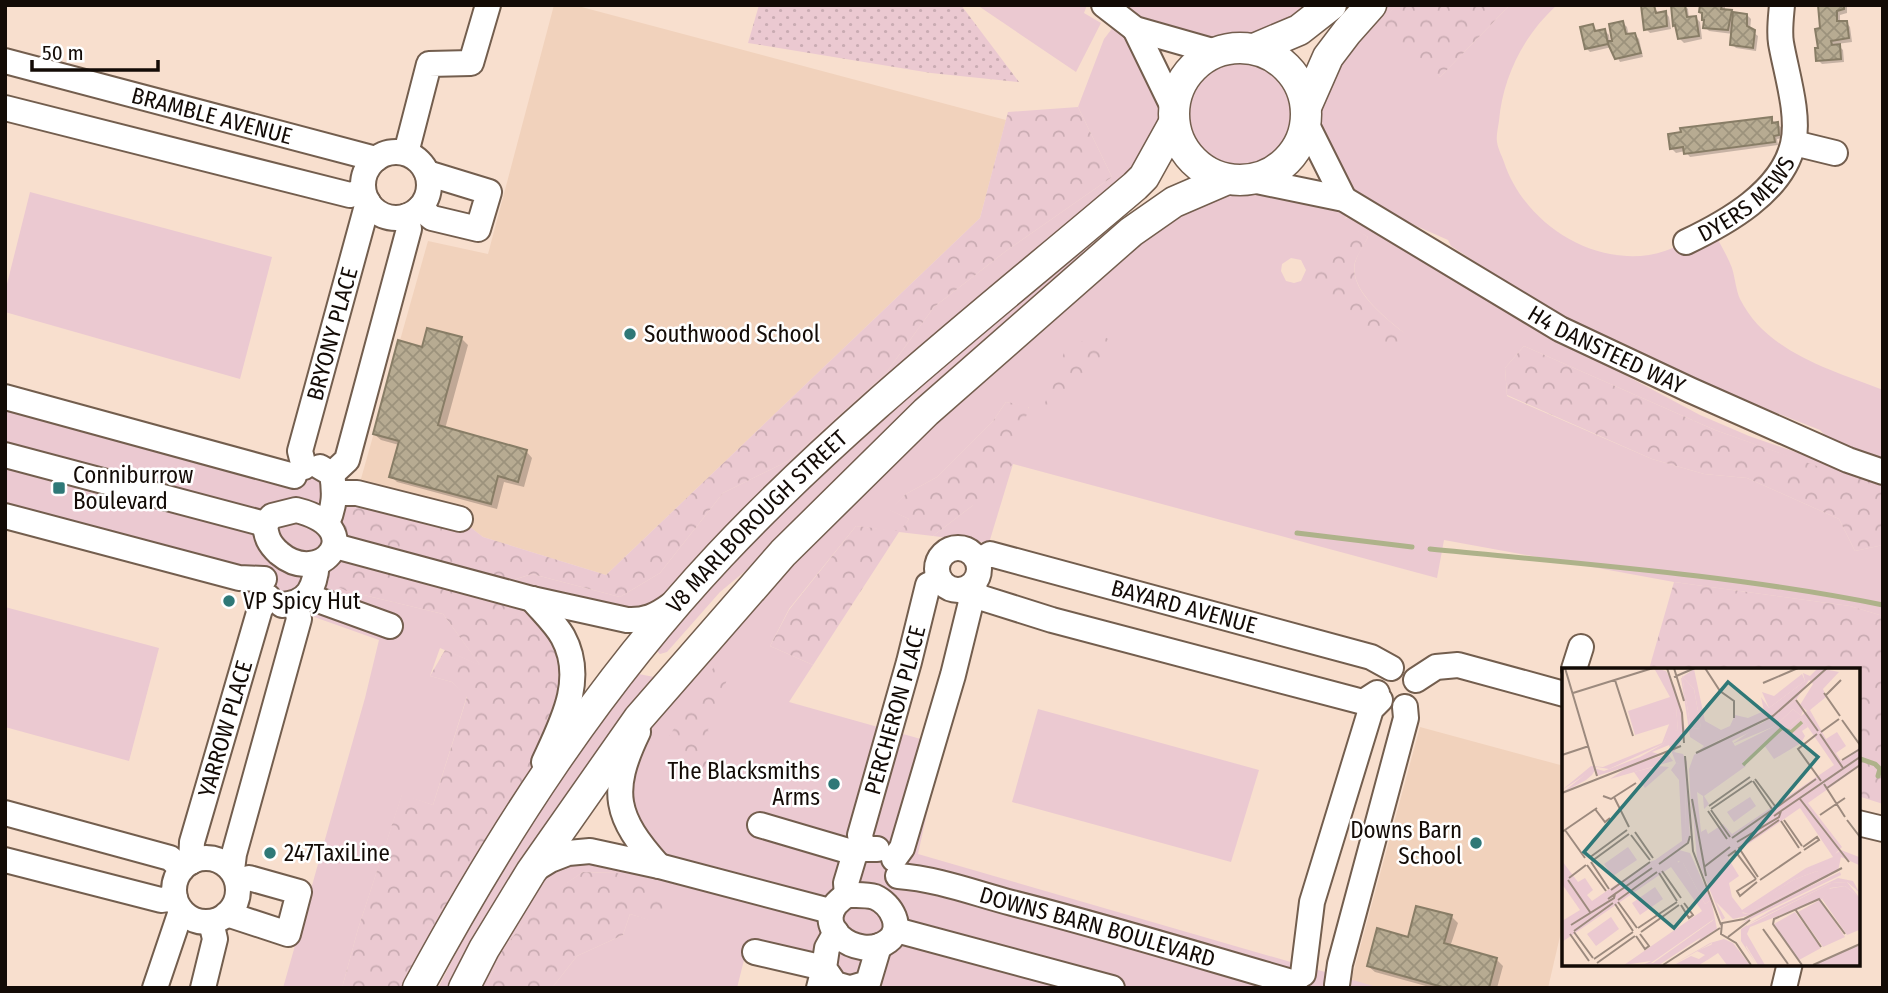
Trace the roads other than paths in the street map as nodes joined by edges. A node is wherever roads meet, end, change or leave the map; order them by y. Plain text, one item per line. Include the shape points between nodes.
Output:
1 (488, 5) edge
2 (1371, 5) edge
3 (1782, 5) edge
4 (1335, 16) edge
5 (1120, 17) edge
6 (1254, 49) junction
7 (1216, 52) junction
8 (5, 61) edge
9 (5, 108) edge
10 (1173, 115) junction
11 (1306, 115) junction
12 (1794, 143) junction
13 (405, 153) junction
14 (1835, 153) dead end
15 (376, 159) junction
16 (427, 173) junction
17 (1238, 180) junction
18 (366, 197) junction
19 (1351, 203) junction
20 (413, 212) junction
21 (1686, 242) dead end
22 (5, 397) edge
23 (5, 455) edge
24 (299, 471) junction
25 (1883, 472) edge
26 (334, 483) junction
27 (5, 516) edge
28 (460, 519) dead end
29 (274, 528) junction
30 (326, 544) junction
31 (978, 561) junction
32 (940, 580) junction
33 (266, 588) junction
34 (969, 588) junction
35 (682, 596) junction
36 (532, 599) junction
37 (302, 600) junction
38 (390, 626) dead end
39 (1391, 668) junction
40 (1416, 680) junction
41 (588, 690) junction
42 (1378, 697) junction
43 (1562, 700) edge
44 (1405, 707) junction
45 (611, 778) junction
46 (5, 813) edge
47 (1860, 823) edge
48 (760, 825) dead end
49 (1883, 829) edge
50 (859, 851) junction
51 (5, 860) edge
52 (187, 866) junction
53 (659, 866) junction
54 (896, 867) junction
55 (531, 872) junction
56 (235, 876) junction
57 (178, 904) junction
58 (884, 905) junction
59 (838, 913) junction
60 (219, 918) junction
61 (887, 938) junction
62 (755, 952) dead end
63 (1790, 965) edge
64 (822, 978) edge
65 (1297, 982) edge
66 (1337, 986) edge
67 (865, 987) edge
68 (155, 988) edge
69 (203, 988) edge
70 (418, 988) edge
71 (464, 988) edge
72 (1112, 988) edge
73 (1784, 988) edge

1 - 13 street via 471,62 429,64
2 - 4 main road
3 - 12 street, DYERS MEWS via 1780,39
4 - 6 main road
4 - 11 main road via 1328,57
5 - 7 street
5 - 10 street
6 - 7 main road
6 - 11 main road via 1290,69 1301,87
7 - 10 main road via 1187,74
8 - 15 street, BRAMBLE AVENUE
9 - 18 street, BRAMBLE AVENUE
10 - 17 main road via 1179,142 1190,159 1206,172
10 - 35 main road, V8 MARLBOROUGH STREET via 1135,187 873,407 796,478
11 - 17 main road via 1300,143 1289,160 1272,173
11 - 19 street
12 - 14 street, DYERS MEWS
12 - 21 street, DYERS MEWS via 1759,197 1722,225
13 - 15 street
13 - 16 street
15 - 18 street via 365,173
16 - 20 street via 428,192
16 - 20 street via 489,192 478,229
17 - 19 street, H4 DANSTEED WAY
17 - 45 main road, V8 MARLBOROUGH STREET via 1157,212 926,412 783,553 644,715
18 - 20 street via 375,211 385,216 396,218
18 - 24 street, BRYONY PLACE via 300,451
19 - 25 street, H4 DANSTEED WAY via 1560,329
20 - 26 street, BRYONY PLACE via 347,460
22 - 24 street
23 - 29 street
24 - 26 street via 318,466
24 - 29 street, BRYONY PLACE
26 - 28 street
26 - 30 street, BRYONY PLACE
27 - 33 street
29 - 30 street via 296,510 311,513
29 - 30 street via 286,559 303,565
29 - 33 street, YARROW PLACE
30 - 36 street
30 - 37 street, YARROW PLACE via 316,577
31 - 32 street via 965,548 948,550 937,564
31 - 34 street via 978,578
31 - 39 street, BAYARD AVENUE via 990,554 1371,657
32 - 34 street via 950,589
32 - 50 street, PERCHERON PLACE via 928,585
33 - 37 street via 283,605
33 - 52 street, YARROW PLACE
34 - 42 street, BAYARD AVENUE via 979,597 1052,620 1291,684 1363,702
34 - 54 street, PERCHERON PLACE via 971,602 953,675
35 - 36 street via 642,621
35 - 41 main road, V8 MARLBOROUGH STREET
36 - 41 street via 563,636
37 - 38 street
37 - 56 street, YARROW PLACE via 234,854
39 - 40 street via 1409,671
39 - 42 street via 1378,679
40 - 43 street via 1436,667 1458,665
40 - 44 street via 1414,699
41 - 70 main road, V8 MARLBOROUGH STREET
42 - 44 street via 1392,708
42 - 65 street via 1312,902
44 - 66 street via 1406,718
45 - 53 street via 638,842
45 - 55 main road, V8 MARLBOROUGH STREET
46 - 52 street
47 - 49 street
48 - 50 street, DOWNS BARN BOULEVARD
50 - 54 street, DOWNS BARN BOULEVARD via 880,849
50 - 59 street
51 - 57 street
52 - 56 street via 213,859
52 - 57 street via 175,883
53 - 55 street via 590,851 568,853
53 - 59 street
54 - 58 street, PERCHERON PLACE
54 - 65 street, DOWNS BARN BOULEVARD
55 - 71 main road, V8 MARLBOROUGH STREET
56 - 60 street via 234,906
56 - 60 street via 299,892 288,934
57 - 60 street via 200,922
57 - 68 street
58 - 59 street via 876,898
58 - 61 street via 894,915
59 - 61 street via 851,944 864,948
59 - 64 street
60 - 69 street
61 - 67 street
61 - 72 street
62 - 64 street
63 - 73 street
64 - 67 street
65 - 66 street, DOWNS BARN BOULEVARD via 1322,973

